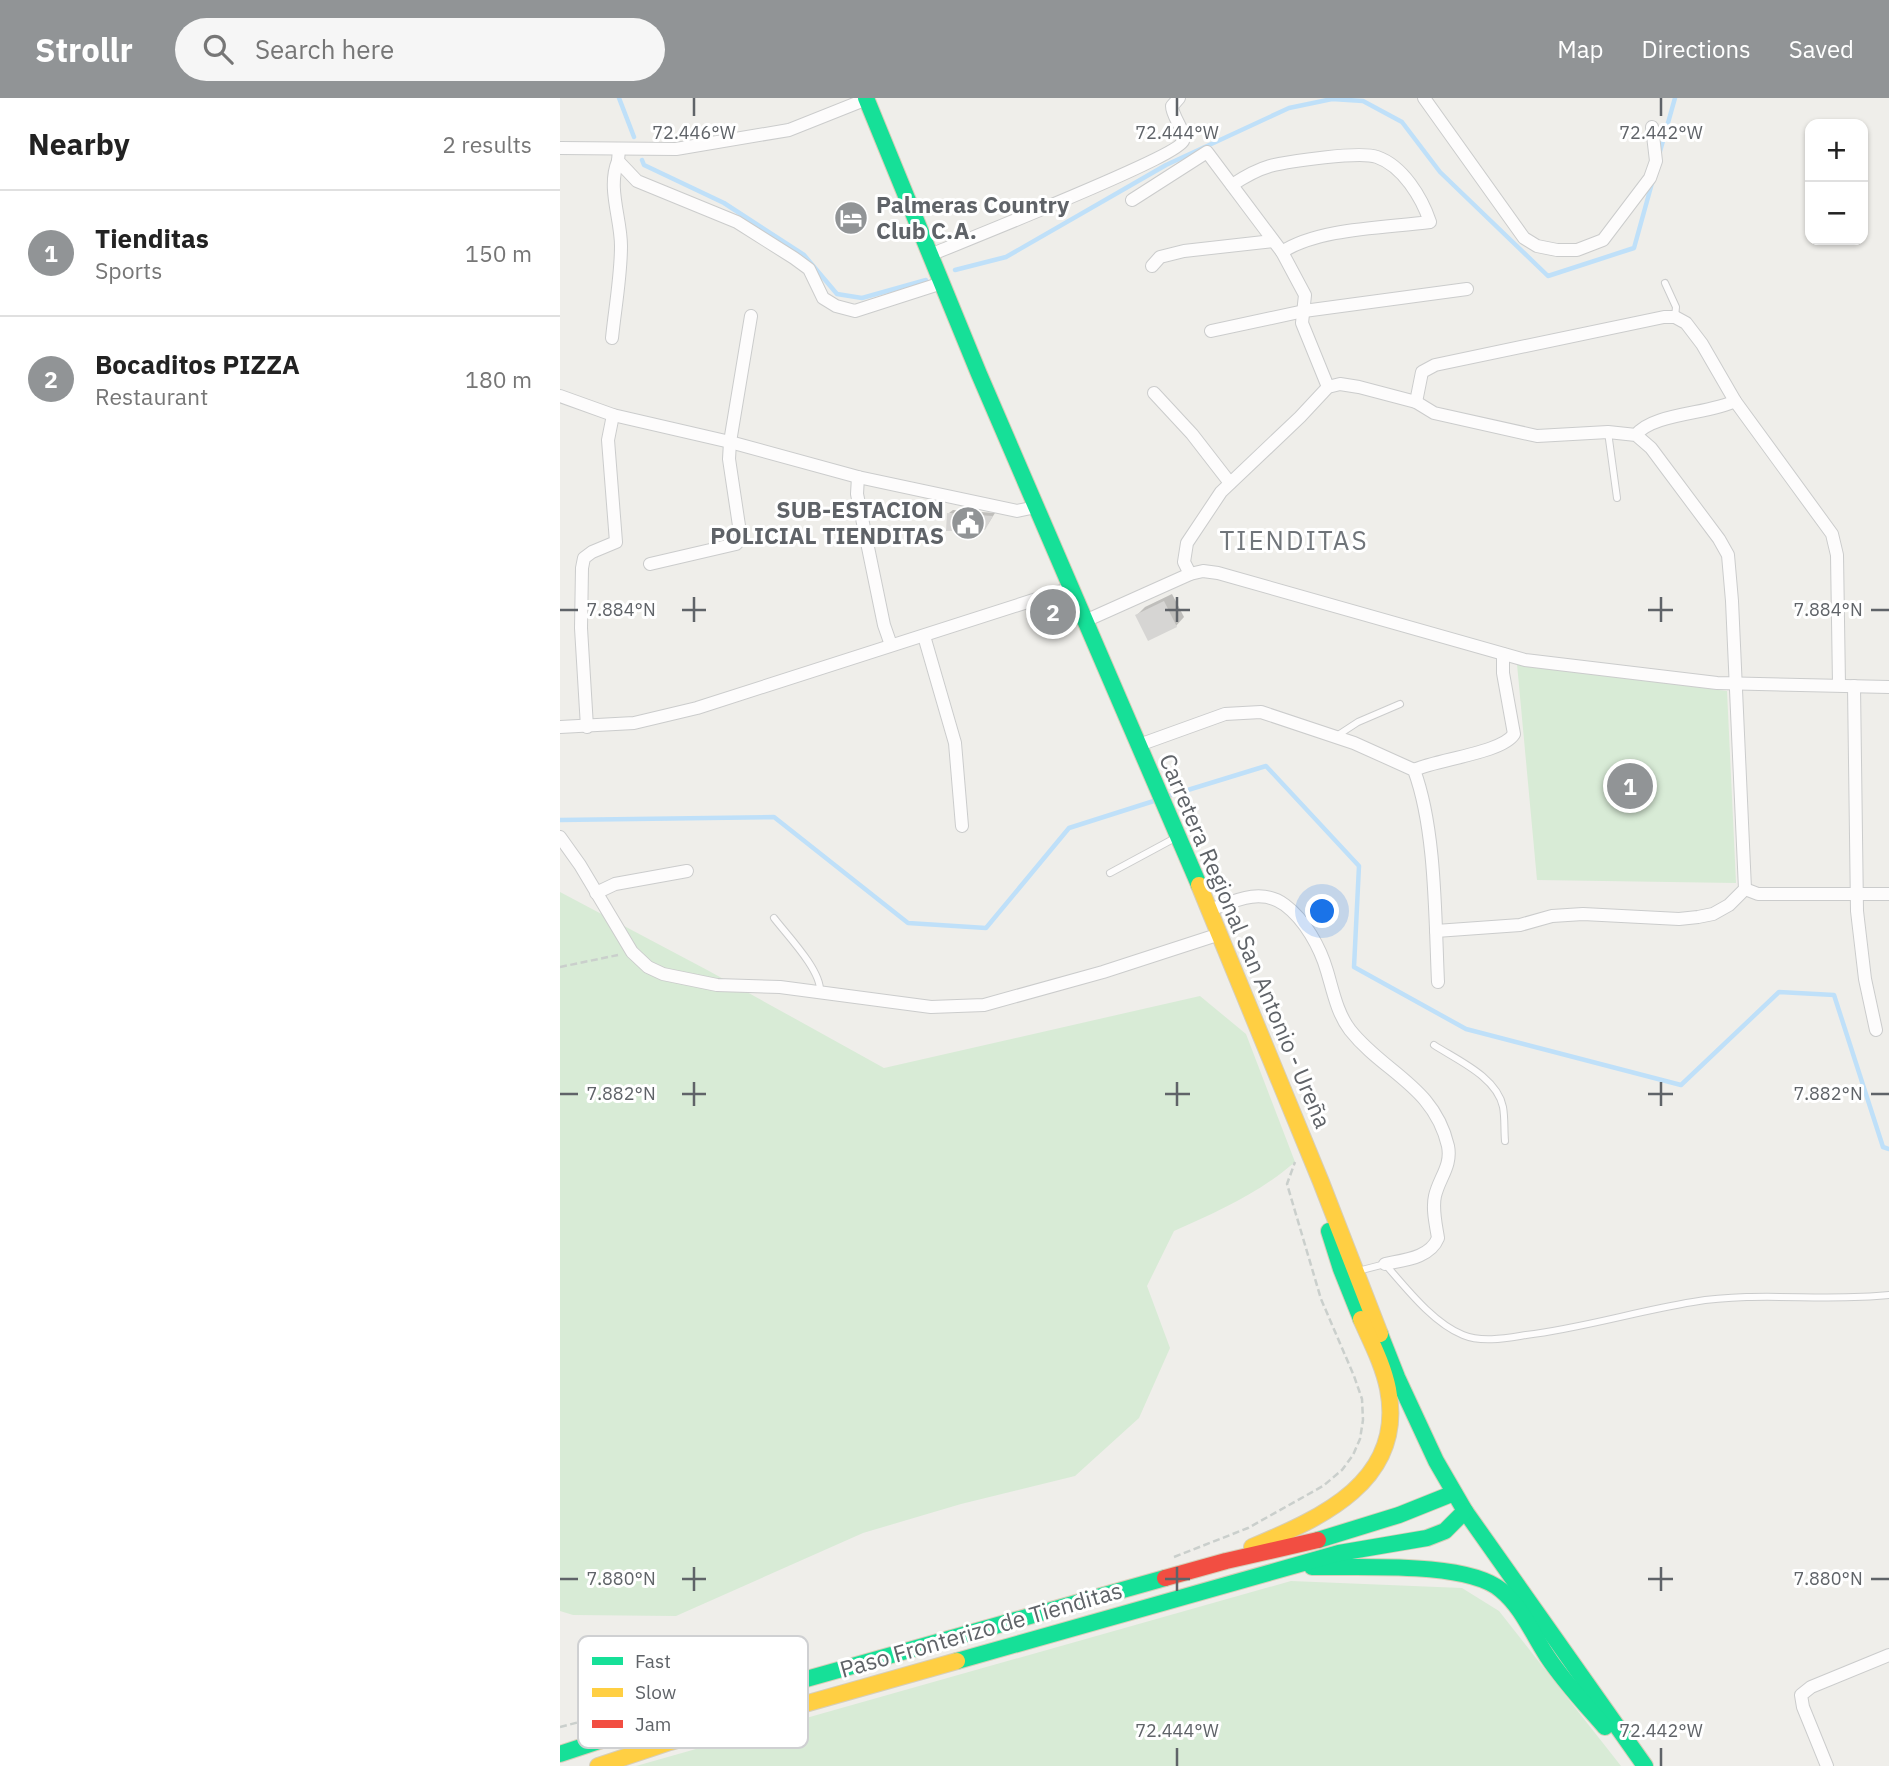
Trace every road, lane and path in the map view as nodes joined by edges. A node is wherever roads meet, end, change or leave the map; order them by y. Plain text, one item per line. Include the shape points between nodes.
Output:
1 (1179, 98) edge
2 (1424, 98) edge
3 (867, 99) edge
4 (1652, 127) dead end
5 (560, 148) edge
6 (619, 155) junction
7 (637, 181) junction
8 (1232, 185) junction
9 (614, 188) junction
10 (1132, 200) dead end
11 (1273, 241) junction
12 (1282, 253) junction
13 (930, 255) junction
14 (1152, 266) dead end
15 (942, 283) junction
16 (1665, 283) dead end
17 (1468, 289) dead end
18 (1304, 311) junction
19 (751, 316) dead end
20 (1675, 317) junction
21 (1211, 331) dead end
22 (612, 338) dead end
23 (1328, 387) junction
24 (1154, 393) dead end
25 (560, 396) edge
26 (1735, 401) junction
27 (1416, 402) junction
28 (613, 415) junction
29 (1608, 432) junction
30 (1636, 435) junction
31 (730, 442) junction
32 (858, 477) junction
33 (1230, 483) junction
34 (1617, 498) dead end
35 (1036, 507) junction
36 (650, 564) dead end
37 (1190, 573) junction
38 (1071, 588) junction
39 (1085, 621) junction
40 (924, 636) junction
41 (891, 645) junction
42 (1503, 654) junction
43 (1735, 684) junction
44 (1839, 685) junction
45 (1854, 686) junction
46 (1889, 687) edge
47 (1400, 704) dead end
48 (560, 727) edge
49 (587, 727) junction
50 (1335, 737) junction
51 (1139, 745) junction
52 (1414, 770) junction
53 (962, 826) dead end
54 (560, 837) edge
55 (1177, 837) junction
56 (687, 871) dead end
57 (1110, 873) dead end
58 (1745, 889) junction
59 (596, 893) junction
60 (1857, 894) junction
61 (1889, 894) edge
62 (1210, 910) junction
63 (774, 918) dead end
64 (1436, 931) junction
65 (1220, 934) junction
66 (632, 952) junction
67 (560, 967) edge
68 (1438, 982) dead end
69 (820, 991) junction
70 (1875, 1030) dead end
71 (1434, 1045) dead end
72 (1505, 1141) dead end
73 (1295, 1162) dead end
74 (1321, 1182) junction
75 (1385, 1264) junction
76 (1357, 1272) junction
77 (1889, 1295) edge
78 (1454, 1493) junction
79 (1465, 1511) junction
80 (1174, 1557) dead end
81 (1226, 1561) junction
82 (1297, 1565) junction
83 (1889, 1655) edge
84 (808, 1679) edge
85 (808, 1703) edge
86 (578, 1722) edge
87 (560, 1727) edge
88 (578, 1748) edge
89 (652, 1748) edge
90 (560, 1754) edge
91 (598, 1766) edge
92 (1642, 1766) edge
93 (1826, 1766) edge

1 - 13 street via 1172,106 1183,134 1177,148
2 - 4 street via 1524,238 1557,250 1577,250 1602,240 1650,178 1656,161
3 - 6 street via 789,130
3 - 13 main road, Carretera Regional San Antonio - Ureña
5 - 6 street
6 - 7 street
6 - 9 street
7 - 9 street
7 - 15 street via 737,222 809,269 823,298 836,306 855,311
8 - 10 street via 1207,152
8 - 11 street
8 - 12 street via 1272,166 1365,153 1399,172 1424,203 1430,222 1317,236
9 - 22 street via 621,246
11 - 12 street
11 - 14 street via 1184,251 1160,257
12 - 18 street via 1305,295
13 - 15 main road, Carretera Regional San Antonio - Ureña
15 - 35 main road, Carretera Regional San Antonio - Ureña
16 - 20 lane via 1676,307
17 - 18 street
18 - 21 street
18 - 23 street via 1302,323
19 - 31 street
20 - 26 street via 1686,323 1702,344
20 - 27 street via 1435,365 1422,372
23 - 27 street via 1359,387
23 - 33 street
24 - 33 street
25 - 28 street
26 - 30 street via 1659,421
26 - 44 street via 1832,534 1837,555
27 - 29 street via 1434,413 1536,436
28 - 31 street
28 - 49 street via 608,440 616,542 584,558 582,568
29 - 30 street
29 - 34 lane
30 - 43 street via 1651,448 1728,555
31 - 32 street
31 - 36 street via 741,539
32 - 35 street via 1017,511
32 - 41 street via 857,494
33 - 37 street via 1188,544 1184,562
35 - 38 main road, Carretera Regional San Antonio - Ureña
37 - 39 street
37 - 42 street via 1218,573
38 - 39 main road, Carretera Regional San Antonio - Ureña
38 - 40 street
39 - 51 main road, Carretera Regional San Antonio - Ureña
40 - 41 street
40 - 53 street via 955,743
41 - 49 street via 697,708 634,723
42 - 43 street
42 - 52 street via 1514,734 1510,741
43 - 44 street
43 - 58 street
44 - 45 street
45 - 46 street
45 - 60 street
47 - 50 lane
48 - 49 street
50 - 51 street via 1251,711 1225,714
50 - 52 street
51 - 55 main road, Carretera Regional San Antonio - Ureña
52 - 64 street via 1427,821
54 - 59 street
55 - 57 lane
55 - 62 main road, Carretera Regional San Antonio - Ureña
56 - 59 street via 615,884
58 - 60 street via 1758,894
58 - 64 street via 1729,905 1698,917 1583,914 1520,925
59 - 66 street
60 - 61 street
60 - 70 street
62 - 65 main road, Carretera Regional San Antonio - Ureña
62 - 75 street via 1250,896 1285,904 1315,940 1338,1010 1350,1030 1418,1091 1437,1116 1449,1154 1435,1195 1438,1238 1430,1250
63 - 69 lane via 815,972
64 - 68 street
65 - 69 street via 984,1005 931,1007
65 - 74 main road, Carretera Regional San Antonio - Ureña
66 - 67 path
66 - 69 street via 648,967 693,981
71 - 72 lane via 1494,1089 1503,1105
73 - 80 path via 1287,1184 1313,1276 1362,1399 1360,1439 1342,1471 1324,1486 1248,1528
74 - 76 main road, Carretera Regional San Antonio - Ureña
74 - 81 main road via 1340,1268 1386,1379 1390,1403 1386,1440 1381,1458 1355,1493
75 - 76 lane
75 - 77 lane via 1422,1306 1463,1336 1497,1339 1570,1329 1694,1301
76 - 78 main road, Carretera Regional San Antonio - Ureña via 1397,1377
78 - 79 main road, Carretera Regional San Antonio - Ureña
78 - 81 main road via 1342,1534
79 - 82 main road, Paso Fronterizo de Tienditas via 1445,1531 1427,1538
79 - 92 main road, Carretera Regional San Antonio - Ureña
81 - 84 main road, Paso Fronterizo de Tienditas
82 - 85 main road, Paso Fronterizo de Tienditas
82 - 92 main road via 1446,1570 1485,1580 1504,1592 1560,1674
83 - 93 street via 1801,1695
86 - 87 path
88 - 90 main road, Paso Fronterizo de Tienditas
89 - 91 main road, Paso Fronterizo de Tienditas

